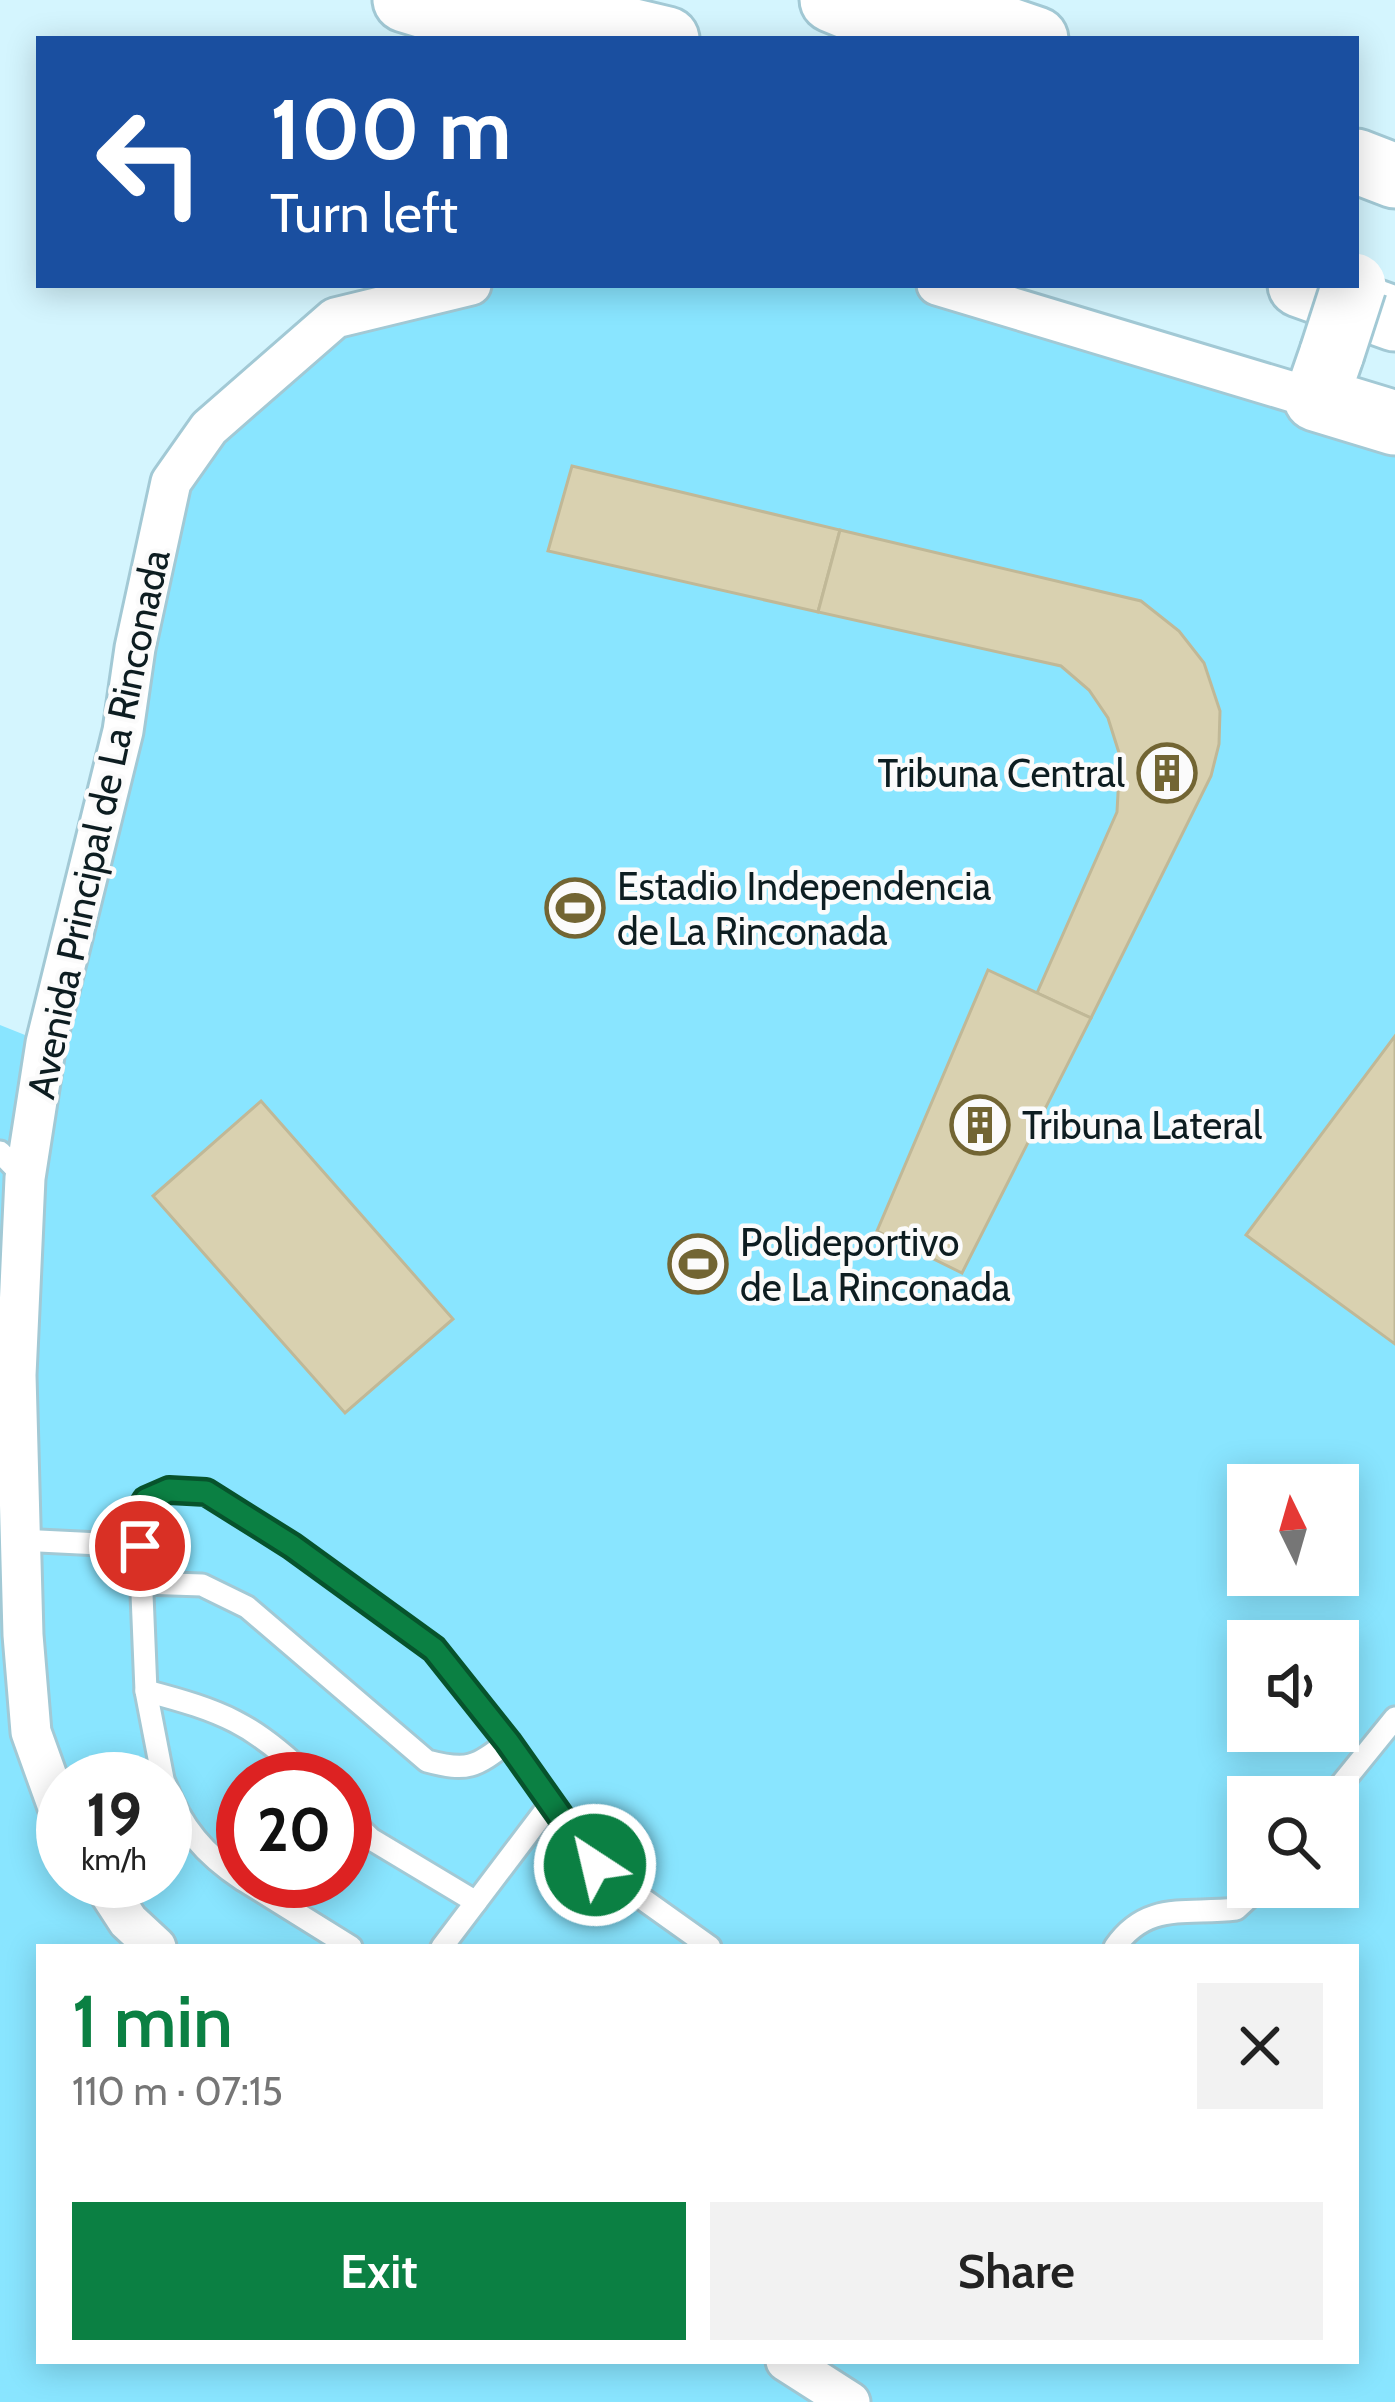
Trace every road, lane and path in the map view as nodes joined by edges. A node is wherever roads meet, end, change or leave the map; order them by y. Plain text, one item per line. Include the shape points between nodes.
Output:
1 (405, 0) edge
2 (504, 0) edge
3 (832, 0) edge
4 (921, 0) edge
5 (524, 36) edge
6 (654, 36) edge
7 (920, 36) edge
8 (1027, 36) edge
9 (1359, 162) edge
10 (1395, 176) edge
11 (459, 288) edge
12 (950, 288) edge
13 (1308, 288) edge
14 (1353, 288) edge
15 (1395, 319) edge
16 (1324, 376) junction
17 (1395, 423) edge
18 (12, 1165) edge
19 (19, 1540) junction
20 (140, 1546) junction
21 (142, 1583) junction
22 (146, 1690) junction
23 (1395, 1718) edge
24 (508, 1742) junction
25 (38, 1752) edge
26 (158, 1752) edge
27 (282, 1752) edge
28 (1348, 1776) edge
29 (551, 1803) junction
30 (192, 1836) edge
31 (372, 1840) edge
32 (216, 1862) edge
33 (476, 1902) junction
34 (119, 1908) edge
35 (289, 1908) edge
36 (1237, 1908) edge
37 (153, 1944) edge
38 (346, 1944) edge
39 (444, 1944) edge
40 (706, 1944) edge
41 (1117, 1944) edge
42 (791, 2364) edge
43 (850, 2402) edge

1 - 5 main road
2 - 6 main road
3 - 7 main road
4 - 8 main road
9 - 10 main road
11 - 18 street, Avenida Principal de La Rinconada via 335,318 209,428 170,482 118,753
12 - 16 street
13 - 15 main road
14 - 16 main road, bridge
16 - 17 main road
18 - 19 street, Avenida Principal de La Rinconada
19 - 20 lane
19 - 25 street, Avenida Principal de La Rinconada
20 - 21 lane
20 - 24 lane via 136,1516 146,1500 169,1490 206,1492 434,1649
21 - 22 lane
21 - 24 lane via 202,1585 247,1607 427,1761 460,1770
22 - 26 lane
22 - 27 lane via 216,1709
23 - 28 lane
24 - 29 lane
29 - 33 lane
29 - 40 lane via 595,1865
30 - 32 lane
31 - 33 lane
33 - 39 lane
34 - 37 street
35 - 38 lane
36 - 41 lane via 1164,1912 1136,1921
42 - 43 street

